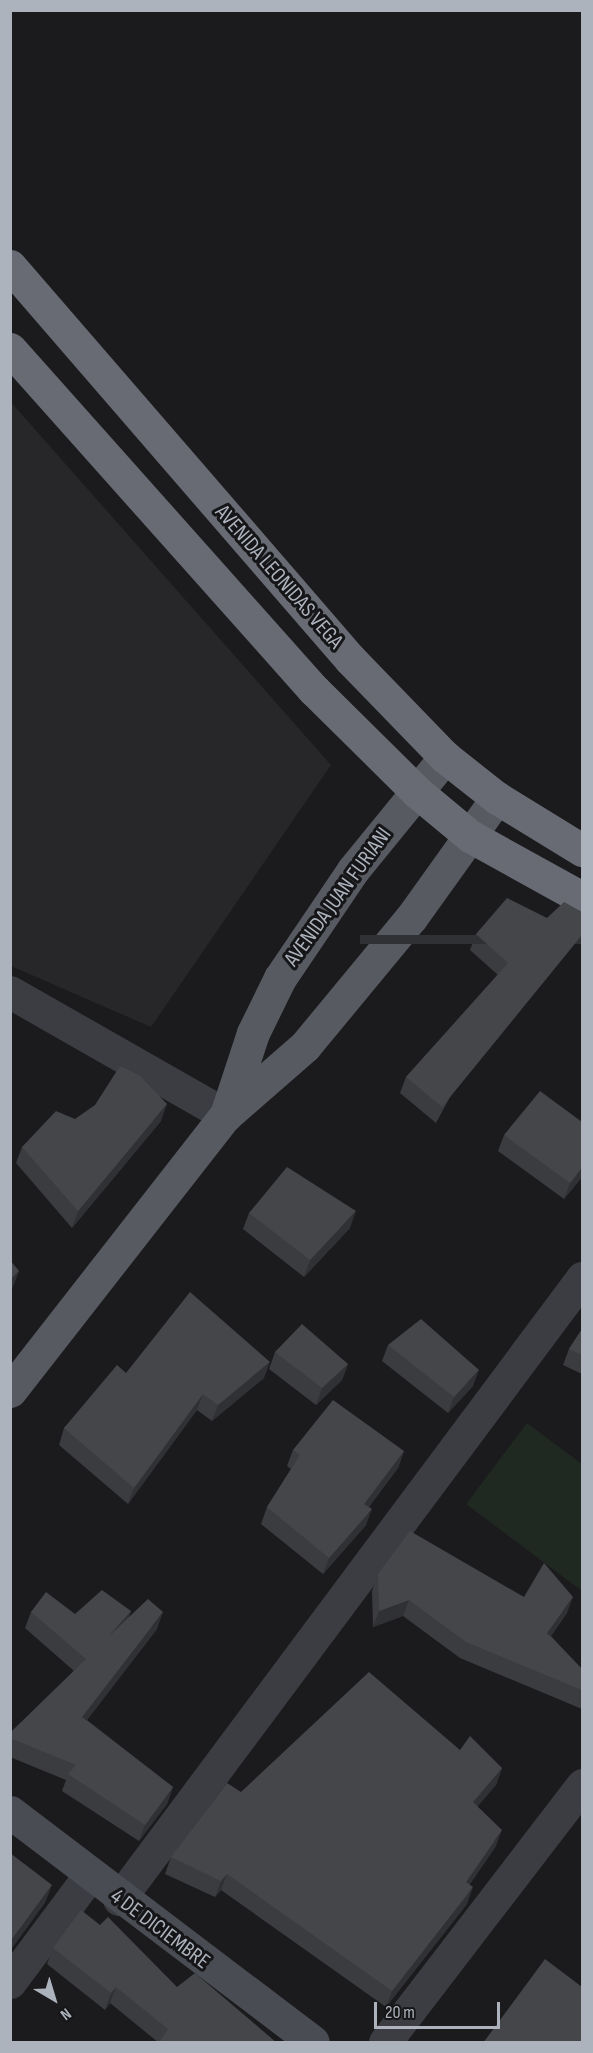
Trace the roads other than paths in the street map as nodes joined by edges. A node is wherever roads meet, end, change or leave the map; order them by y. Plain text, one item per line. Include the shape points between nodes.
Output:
1 (10, 266) edge
2 (10, 349) edge
3 (445, 757) junction
4 (417, 792) junction
5 (497, 798) junction
6 (470, 836) junction
7 (582, 850) edge
8 (582, 898) edge
9 (11, 992) edge
10 (226, 1115) junction
11 (582, 1278) edge
12 (10, 1391) edge
13 (582, 1785) edge
14 (10, 1812) edge
15 (89, 1876) junction
16 (119, 1899) junction
17 (10, 1982) edge
18 (313, 2043) edge
19 (385, 2043) edge

1 - 3 highway, AVENIDA LEONIDAS VEGA via 350,659
2 - 4 highway via 314,690
3 - 4 main road, AVENIDA JUAN FURIANI
3 - 5 highway, AVENIDA LEONIDAS VEGA
4 - 6 highway
4 - 10 main road, AVENIDA JUAN FURIANI via 346,879 280,978 253,1033
5 - 6 main road, AVENIDA JUAN FURIANI
5 - 7 highway, AVENIDA LEONIDAS VEGA
6 - 8 highway
6 - 10 main road, AVENIDA JUAN FURIANI via 411,918 305,1046
9 - 10 street
10 - 12 main road, AVENIDA JUAN FURIANI
11 - 16 street
13 - 19 street
14 - 15 street, 4 DE DICIEMBRE
15 - 16 street, 4 DE DICIEMBRE
15 - 17 street
16 - 18 street, 4 DE DICIEMBRE

